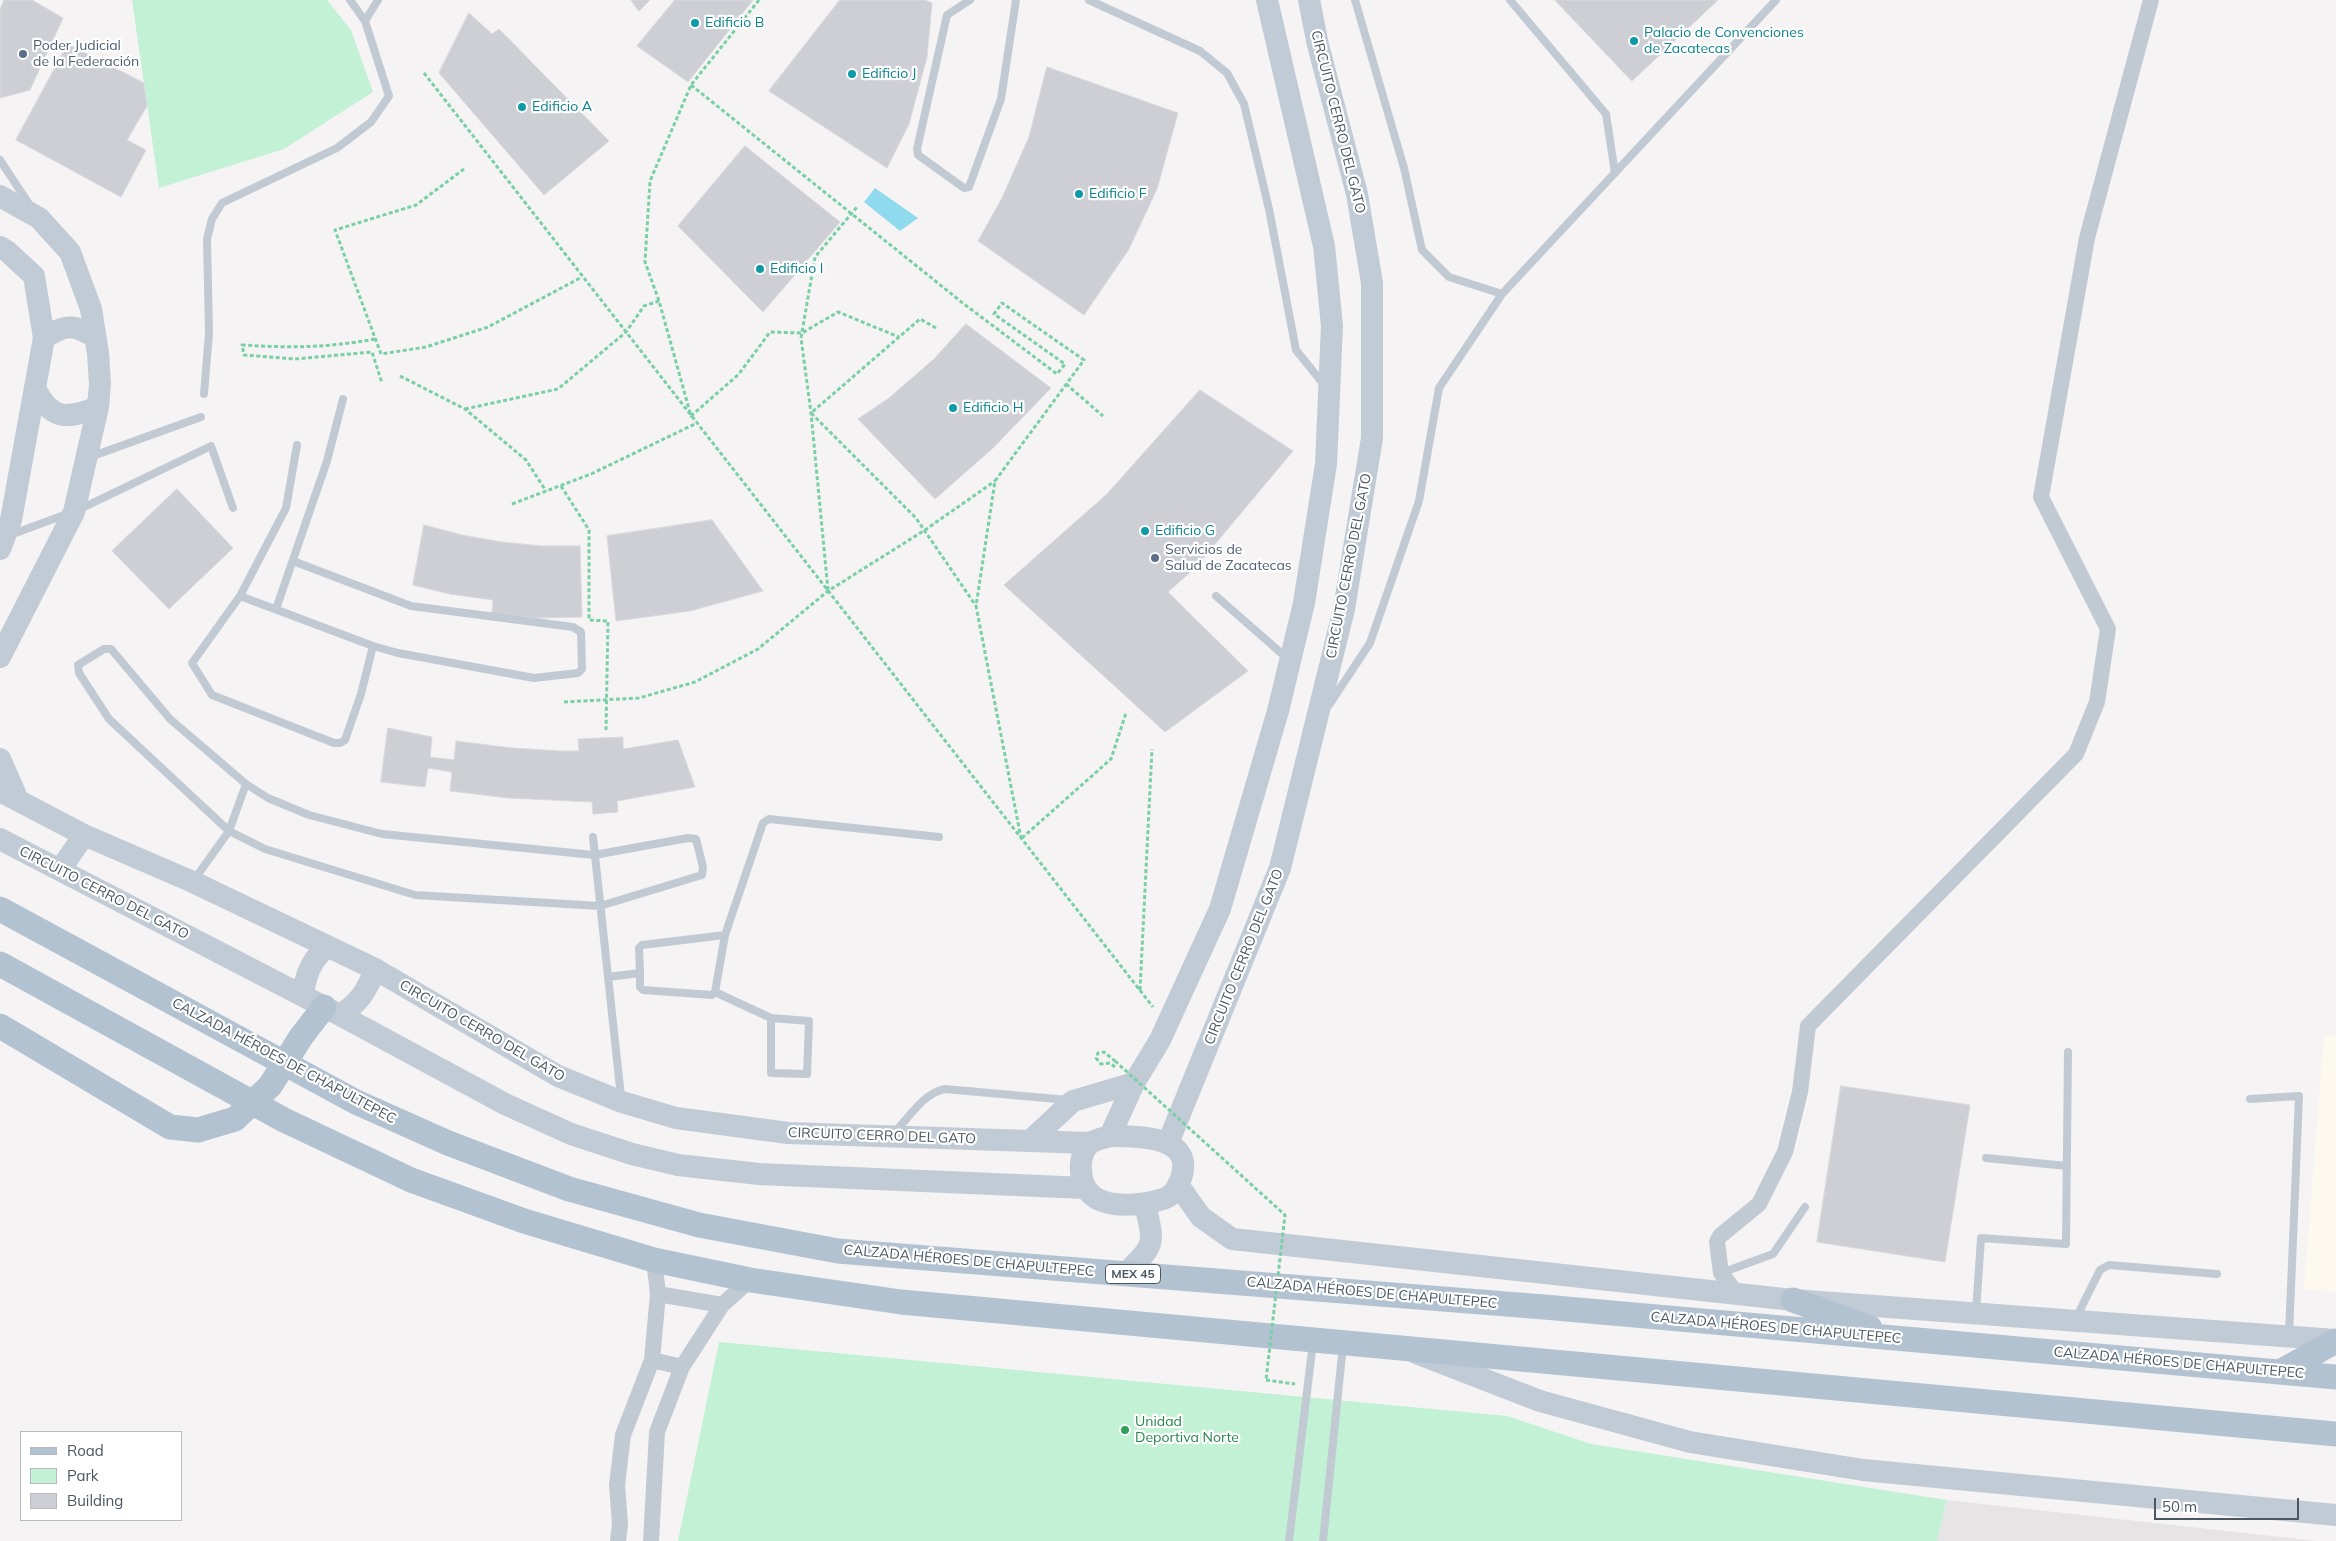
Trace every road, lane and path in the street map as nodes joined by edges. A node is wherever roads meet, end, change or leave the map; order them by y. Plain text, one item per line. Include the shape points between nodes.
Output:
1 (350, 0) edge
2 (378, 0) edge
3 (759, 0) edge
4 (970, 0) edge
5 (1016, 0) edge
6 (1089, 0) edge
7 (1267, 0) edge
8 (1309, 0) edge
9 (1355, 0) edge
10 (1510, 0) edge
11 (1776, 0) edge
12 (2151, 0) edge
13 (365, 21) junction
14 (424, 73) dead end
15 (691, 86) junction
16 (0, 160) edge
17 (464, 169) dead end
18 (1616, 172) junction
19 (0, 196) edge
20 (857, 207) dead end
21 (851, 214) junction
22 (39, 218) junction
23 (0, 247) edge
24 (582, 276) junction
25 (1502, 294) junction
26 (659, 300) junction
27 (936, 328) dead end
28 (626, 332) junction
29 (802, 332) junction
30 (96, 337) junction
31 (899, 337) junction
32 (44, 338) junction
33 (375, 339) junction
34 (400, 376) dead end
35 (382, 383) dead end
36 (1066, 384) junction
37 (36, 390) junction
38 (1329, 392) junction
39 (204, 394) dead end
40 (343, 399) dead end
41 (98, 407) junction
42 (465, 409) junction
43 (811, 412) junction
44 (691, 416) junction
45 (1103, 416) dead end
46 (201, 417) dead end
47 (697, 424) junction
48 (297, 445) dead end
49 (86, 459) junction
50 (995, 481) junction
51 (561, 486) junction
52 (546, 491) junction
53 (512, 504) dead end
54 (233, 508) dead end
55 (74, 512) junction
56 (6, 530) edge
57 (925, 530) junction
58 (293, 561) junction
59 (828, 591) junction
60 (240, 596) junction
61 (1216, 596) dead end
62 (976, 606) junction
63 (276, 609) junction
64 (373, 646) junction
65 (0, 656) edge
66 (1290, 661) junction
67 (607, 700) junction
68 (564, 702) dead end
69 (1126, 713) dead end
70 (1316, 723) junction
71 (606, 730) dead end
72 (1152, 749) dead end
73 (0, 759) edge
74 (246, 784) junction
75 (9, 795) edge
76 (229, 830) junction
77 (84, 835) junction
78 (592, 837) dead end
79 (939, 837) dead end
80 (1021, 838) junction
81 (0, 839) edge
82 (594, 854) junction
83 (60, 870) junction
84 (193, 882) junction
85 (0, 895) edge
86 (600, 906) junction
87 (0, 909) edge
88 (725, 935) junction
89 (51, 937) junction
90 (327, 946) junction
91 (0, 964) edge
92 (375, 969) junction
93 (640, 973) junction
94 (608, 977) junction
95 (1140, 990) junction
96 (715, 992) junction
97 (322, 1006) junction
98 (771, 1018) junction
99 (1167, 1025) junction
100 (0, 1026) edge
101 (2068, 1052) dead end
102 (1110, 1062) dead end
103 (1134, 1083) junction
104 (2250, 1099) dead end
105 (1073, 1101) junction
106 (622, 1102) junction
107 (891, 1137) junction
108 (1100, 1139) junction
109 (1030, 1141) junction
110 (1168, 1142) junction
111 (1986, 1158) dead end
112 (2067, 1166) junction
113 (1178, 1185) junction
114 (1086, 1188) junction
115 (1144, 1205) junction
116 (1804, 1207) dead end
117 (654, 1260) junction
118 (1721, 1273) junction
119 (1125, 1274) junction
120 (2217, 1274) dead end
121 (750, 1280) junction
122 (658, 1294) junction
123 (1737, 1294) junction
124 (1793, 1300) junction
125 (722, 1305) junction
126 (1976, 1314) junction
127 (2074, 1322) junction
128 (2289, 1336) junction
129 (1313, 1340) junction
130 (1903, 1340) junction
131 (2336, 1341) edge
132 (1343, 1343) junction
133 (1402, 1348) junction
134 (652, 1360) junction
135 (682, 1367) junction
136 (2280, 1372) junction
137 (2336, 1376) edge
138 (1301, 1385) dead end
139 (2336, 1434) edge
140 (2336, 1515) edge
141 (618, 1541) edge
142 (651, 1541) edge
143 (1289, 1541) edge
144 (1322, 1541) edge

1 - 13 lane
2 - 13 lane
3 - 15 path
4 - 5 lane via 947,15 917,149 918,155 964,188 968,187 1001,99
6 - 38 lane via 1200,51 1227,73 1244,104 1269,209 1296,350
7 - 38 street via 1324,246 1332,326
8 - 70 street, CIRCUITO CERRO DEL GATO via 1357,194 1372,283 1372,438 1344,609
9 - 25 lane via 1404,168 1422,250 1449,276
10 - 18 lane via 1606,114
11 - 18 lane
12 - 118 street via 2087,238 2041,497 2108,629 2096,702 2076,754 1808,1026 1800,1092 1785,1152 1759,1204 1720,1236 1717,1242
13 - 39 lane via 389,96 372,122 337,148 222,203 212,219 207,239 208,333
14 - 24 path
15 - 21 path
15 - 26 path via 650,180 645,262
16 - 22 lane
17 - 33 path via 416,205 335,230
18 - 25 lane
19 - 22 street
20 - 21 path
21 - 29 path via 815,257
21 - 36 path via 1057,374 1065,364 994,314 1002,303 1084,360
22 - 30 street via 70,252 88,295
23 - 32 street via 34,276
24 - 28 path
24 - 33 path via 488,327 426,347 381,354
25 - 70 lane via 1439,388 1419,501 1370,643
26 - 28 path via 644,306
26 - 44 path
27 - 31 path via 920,319
28 - 42 path via 558,389
28 - 44 path
29 - 31 path via 838,312
29 - 43 path
29 - 44 path via 770,332 738,374
30 - 32 street via 78,327 63,327
30 - 41 street via 100,384
31 - 43 path
32 - 37 street
33 - 35 path via 295,348 242,345 244,355 296,359 372,352
34 - 42 path
36 - 45 path
36 - 50 path
37 - 41 street via 44,406 62,415 80,414
37 - 56 street
38 - 66 street via 1326,464 1304,603
40 - 58 lane via 327,461
41 - 49 street
42 - 52 path via 526,460
43 - 57 path
43 - 59 path
44 - 47 path
46 - 49 lane
47 - 51 path
47 - 59 path
48 - 60 lane via 286,508
49 - 55 street
50 - 57 path
50 - 62 path
51 - 52 path
51 - 67 path via 589,530 589,620 608,621
52 - 53 path
54 - 55 lane via 211,446
55 - 56 lane
55 - 65 street
57 - 59 path
57 - 62 path
58 - 63 lane
58 - 64 lane via 411,606 573,627 581,632 582,669 578,673 534,678
59 - 67 path via 758,649 695,682 639,698
59 - 80 path
60 - 63 lane
60 - 64 lane via 192,663 212,695 334,743 345,740
61 - 66 lane
62 - 80 path
63 - 64 lane
66 - 99 street via 1220,909
67 - 68 path
67 - 71 path
69 - 80 path via 1111,758
70 - 110 street, CIRCUITO CERRO DEL GATO via 1280,868
72 - 95 path
73 - 75 street
74 - 76 lane
74 - 76 lane via 170,719 111,649 104,649 78,665 78,673 109,720
74 - 82 lane via 268,798 309,815 382,834
75 - 77 street, CIRCUITO CERRO DEL GATO
76 - 84 lane
76 - 86 lane via 265,849 415,895
77 - 83 street
77 - 84 street, CIRCUITO CERRO DEL GATO
78 - 82 lane
79 - 88 lane via 768,819 763,823
80 - 95 path
81 - 83 street, CIRCUITO CERRO DEL GATO
82 - 86 lane
82 - 86 lane via 696,838 703,867 702,875
83 - 97 street, CIRCUITO CERRO DEL GATO
84 - 90 street, CIRCUITO CERRO DEL GATO
85 - 89 main road
86 - 94 lane
87 - 89 main road, CALZADA HÉROES DE CHAPULTEPEC / MEX 45
88 - 93 lane via 642,945 639,948
88 - 96 lane
89 - 119 main road, CALZADA HÉROES DE CHAPULTEPEC / MEX 45 via 356,1102 448,1143 568,1189 699,1225 838,1251
90 - 92 street, CIRCUITO CERRO DEL GATO
90 - 97 street via 314,958 308,971
91 - 117 main road via 284,1120 411,1180 524,1221
92 - 97 street via 363,997 354,1006
92 - 106 street, CIRCUITO CERRO DEL GATO via 558,1076
93 - 94 lane
93 - 96 lane via 643,990 712,995
94 - 106 lane
95 - 99 path
96 - 98 lane
97 - 100 main road, bridge via 270,1086 235,1119 198,1130 170,1127
97 - 114 street, CIRCUITO CERRO DEL GATO via 505,1104 571,1134 678,1165 759,1174
98 - 98 lane via 809,1021 807,1074 772,1073
99 - 103 street
101 - 112 lane
102 - 138 path, bridge via 1101,1064 1096,1055 1104,1052 1116,1061 1285,1214 1266,1380
103 - 105 street
103 - 108 street
104 - 128 lane via 2299,1096
105 - 107 lane via 945,1089 935,1091
105 - 109 street
106 - 107 street, CIRCUITO CERRO DEL GATO via 676,1118 788,1133
107 - 109 street, CIRCUITO CERRO DEL GATO
108 - 109 street, CIRCUITO CERRO DEL GATO
108 - 110 street via 1145,1137
108 - 114 street via 1081,1156 1081,1177
110 - 113 street via 1182,1159 1183,1169
111 - 112 lane
112 - 126 lane via 2066,1244 1981,1238
113 - 115 street via 1169,1198
113 - 123 street via 1201,1217 1232,1239
114 - 115 street via 1092,1196 1104,1201
115 - 119 street via 1152,1232 1149,1250
116 - 118 lane via 1773,1254
117 - 121 main road
117 - 122 street
118 - 123 street
119 - 130 main road, CALZADA HÉROES DE CHAPULTEPEC / MEX 45 via 1544,1307
120 - 127 lane via 2109,1265 2100,1270
121 - 125 street
121 - 129 main road via 901,1302
122 - 125 street
122 - 134 street
123 - 124 street
124 - 126 street
124 - 130 main road
125 - 135 street
126 - 127 street
127 - 128 street
128 - 131 street
129 - 132 main road
129 - 143 lane
130 - 136 main road, CALZADA HÉROES DE CHAPULTEPEC / MEX 45
131 - 136 main road
132 - 133 main road
132 - 144 lane
133 - 139 main road
133 - 140 street via 1540,1402 1690,1442 1863,1470
134 - 135 street
134 - 141 street via 623,1435 618,1485
135 - 142 street via 657,1432
136 - 137 main road, CALZADA HÉROES DE CHAPULTEPEC / MEX 45

